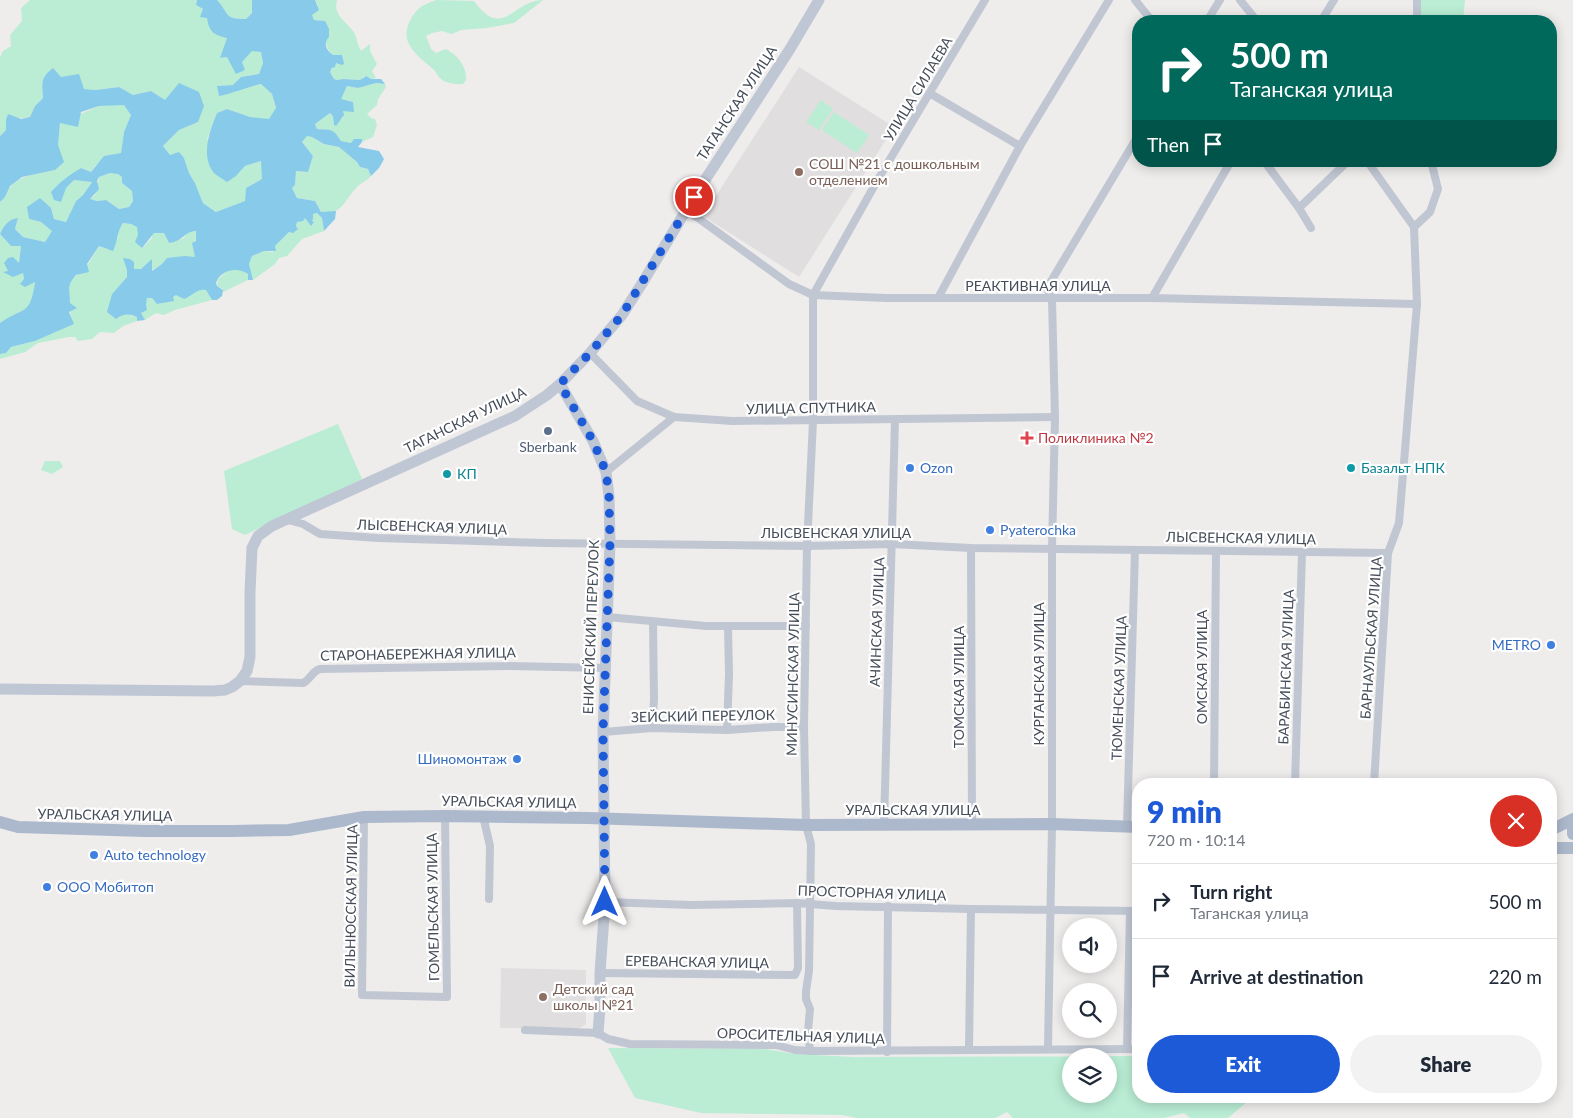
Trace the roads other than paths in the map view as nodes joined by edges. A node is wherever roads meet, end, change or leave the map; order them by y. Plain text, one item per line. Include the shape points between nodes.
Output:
1 (819, 0) edge
2 (985, 0) edge
3 (1110, 0) edge
4 (1135, 0) edge
5 (1220, 0) edge
6 (1240, 0) edge
7 (1334, 0) edge
8 (1417, 0) edge
9 (1147, 15) edge
10 (1211, 15) edge
11 (1252, 15) edge
12 (1325, 15) edge
13 (1417, 15) edge
14 (930, 94) junction
15 (1020, 146) junction
16 (1132, 146) edge
17 (1228, 167) edge
18 (1268, 167) edge
19 (1342, 167) edge
20 (1371, 167) edge
21 (1432, 167) edge
22 (1299, 208) junction
23 (687, 210) junction
24 (1414, 227) junction
25 (1311, 228) dead end
26 (813, 295) junction
27 (938, 298) junction
28 (1152, 298) junction
29 (1052, 300) junction
30 (1416, 304) junction
31 (590, 353) junction
32 (560, 384) junction
33 (674, 417) junction
34 (1055, 417) junction
35 (895, 420) junction
36 (813, 421) junction
37 (606, 472) junction
38 (288, 520) junction
39 (610, 543) junction
40 (892, 544) junction
41 (807, 546) junction
42 (971, 548) junction
43 (1052, 549) junction
44 (1135, 550) junction
45 (1216, 551) junction
46 (1302, 552) junction
47 (1388, 553) junction
48 (607, 617) junction
49 (653, 622) junction
50 (806, 626) junction
51 (728, 627) junction
52 (605, 668) junction
53 (240, 681) junction
54 (0, 689) edge
55 (804, 727) junction
56 (652, 728) junction
57 (727, 730) junction
58 (603, 732) junction
59 (1133, 778) edge
60 (1214, 778) edge
61 (1294, 778) edge
62 (1374, 778) edge
63 (445, 816) junction
64 (483, 816) junction
65 (364, 818) junction
66 (605, 818) junction
67 (1573, 819) edge
68 (0, 822) edge
69 (1052, 824) junction
70 (806, 825) junction
71 (884, 825) junction
72 (972, 825) junction
73 (1132, 826) edge
74 (1557, 827) edge
75 (1573, 834) edge
76 (1557, 848) edge
77 (1573, 848) edge
78 (489, 899) dead end
79 (605, 902) junction
80 (797, 903) junction
81 (810, 903) junction
82 (888, 906) junction
83 (971, 909) junction
84 (1050, 910) junction
85 (1130, 911) joint
86 (600, 973) junction
87 (362, 995) joint
88 (524, 1030) dead end
89 (598, 1032) junction
90 (1048, 1048) junction
91 (969, 1049) junction
92 (1127, 1049) junction
93 (1132, 1049) edge
94 (810, 1051) junction
95 (887, 1052) junction

1 - 23 main road, ТАГАНСКАЯ УЛИЦА
2 - 14 street, УЛИЦА СИЛАЕВА
3 - 15 street
4 - 9 street
5 - 10 street
6 - 11 street
7 - 12 street
8 - 13 street
14 - 15 street
14 - 26 street, УЛИЦА СИЛАЕВА
15 - 27 street
16 - 29 street, КУРГАНСКАЯ УЛИЦА via 1047,288
17 - 28 street
18 - 22 street
19 - 22 street
20 - 24 street
21 - 24 street via 1438,189 1430,212
22 - 25 street
23 - 26 street, РЕАКТИВНАЯ УЛИЦА via 789,284
23 - 31 main road, ТАГАНСКАЯ УЛИЦА via 622,315
24 - 30 street, БАРНАУЛЬСКАЯ УЛИЦА
26 - 27 street, РЕАКТИВНАЯ УЛИЦА
26 - 36 street, МИНУСИНСКАЯ УЛИЦА
27 - 29 street, РЕАКТИВНАЯ УЛИЦА
28 - 29 street, РЕАКТИВНАЯ УЛИЦА
28 - 30 street, РЕАКТИВНАЯ УЛИЦА
29 - 34 street, КУРГАНСКАЯ УЛИЦА
30 - 47 street, БАРНАУЛЬСКАЯ УЛИЦА via 1399,523
31 - 32 main road, ТАГАНСКАЯ УЛИЦА
31 - 33 street, УЛИЦА СПУТНИКА via 637,401
32 - 37 main road, ЕНИСЕЙСКИЙ ПЕРЕУЛОК via 593,441
32 - 38 main road, ТАГАНСКАЯ УЛИЦА via 515,416
33 - 36 street, УЛИЦА СПУТНИКА via 732,422
33 - 37 street
34 - 35 street, УЛИЦА СПУТНИКА
34 - 43 street, КУРГАНСКАЯ УЛИЦА
35 - 36 street, УЛИЦА СПУТНИКА
35 - 40 street, АЧИНСКАЯ УЛИЦА
36 - 41 street, МИНУСИНСКАЯ УЛИЦА
37 - 39 main road, ЕНИСЕЙСКИЙ ПЕРЕУЛОК
38 - 39 street, ЛЫСВЕНСКАЯ УЛИЦА via 333,536
38 - 53 main road, ТАГАНСКАЯ УЛИЦА via 258,536 252,548 250,657 247,671
39 - 41 street, ЛЫСВЕНСКАЯ УЛИЦА
39 - 48 main road, ЕНИСЕЙСКИЙ ПЕРЕУЛОК
40 - 41 street, ЛЫСВЕНСКАЯ УЛИЦА
40 - 42 street, ЛЫСВЕНСКАЯ УЛИЦА
40 - 71 street, АЧИНСКАЯ УЛИЦА
41 - 50 street, МИНУСИНСКАЯ УЛИЦА
42 - 43 street, ЛЫСВЕНСКАЯ УЛИЦА
42 - 72 street, ТОМСКАЯ УЛИЦА
43 - 44 street, ЛЫСВЕНСКАЯ УЛИЦА
43 - 69 street, КУРГАНСКАЯ УЛИЦА
44 - 45 street, ЛЫСВЕНСКАЯ УЛИЦА
44 - 59 street, ТЮМЕНСКАЯ УЛИЦА
45 - 46 street, ЛЫСВЕНСКАЯ УЛИЦА
45 - 60 street, ОМСКАЯ УЛИЦА
46 - 47 street, ЛЫСВЕНСКАЯ УЛИЦА
46 - 61 street, БАРАБИНСКАЯ УЛИЦА
47 - 62 street, БАРНАУЛЬСКАЯ УЛИЦА
48 - 49 street
48 - 52 main road, ЕНИСЕЙСКИЙ ПЕРЕУЛОК
49 - 51 street
49 - 56 street
50 - 51 street
50 - 55 street, МИНУСИНСКАЯ УЛИЦА
51 - 57 street
52 - 53 street, СТАРОНАБЕРЕЖНАЯ УЛИЦА via 320,669 303,683
52 - 58 main road, ЕНИСЕЙСКИЙ ПЕРЕУЛОК
53 - 54 main road, СТАРОНАБЕРЕЖНАЯ УЛИЦА via 225,690 213,691
55 - 57 street, ЗЕЙСКИЙ ПЕРЕУЛОК
55 - 70 street, МИНУСИНСКАЯ УЛИЦА
56 - 57 street, ЗЕЙСКИЙ ПЕРЕУЛОК
56 - 58 street, ЗЕЙСКИЙ ПЕРЕУЛОК
58 - 66 main road, ЕНИСЕЙСКИЙ ПЕРЕУЛОК
63 - 64 main road, УРАЛЬСКАЯ УЛИЦА
63 - 65 main road, УРАЛЬСКАЯ УЛИЦА
63 - 87 street, ГОМЕЛЬСКАЯ УЛИЦА via 447,997
64 - 66 main road, УРАЛЬСКАЯ УЛИЦА
64 - 78 street via 490,846
65 - 68 main road, УРАЛЬСКАЯ УЛИЦА via 289,830 232,831 18,828
65 - 87 street, ВИЛЬНЮССКАЯ УЛИЦА
66 - 70 main road, УРАЛЬСКАЯ УЛИЦА
66 - 79 main road, ЕНИСЕЙСКИЙ ПЕРЕУЛОК
67 - 74 main road
67 - 75 main road
69 - 72 main road, УРАЛЬСКАЯ УЛИЦА
69 - 73 main road, УРАЛЬСКАЯ УЛИЦА
69 - 84 street, КУРГАНСКАЯ УЛИЦА
70 - 71 main road, УРАЛЬСКАЯ УЛИЦА
70 - 81 street, МИНУСИНСКАЯ УЛИЦА via 811,844
71 - 72 main road, УРАЛЬСКАЯ УЛИЦА
76 - 77 main road
79 - 80 street, ПРОСТОРНАЯ УЛИЦА via 692,906
79 - 86 main road, ЕНИСЕЙСКИЙ ПЕРЕУЛОК
80 - 81 street, ПРОСТОРНАЯ УЛИЦА
80 - 86 street, ЕРЕВАНСКАЯ УЛИЦА via 798,968 795,975
81 - 82 street, ПРОСТОРНАЯ УЛИЦА
81 - 94 street, МИНУСИНСКАЯ УЛИЦА via 806,999 810,1009
82 - 83 street, ПРОСТОРНАЯ УЛИЦА
82 - 95 street
83 - 84 street, ПРОСТОРНАЯ УЛИЦА
83 - 91 street
84 - 85 street, ПРОСТОРНАЯ УЛИЦА
84 - 90 street, КУРГАНСКАЯ УЛИЦА
85 - 92 street
86 - 89 main road, ЕНИСЕЙСКИЙ ПЕРЕУЛОК
88 - 89 street, ОРОСИТЕЛЬНАЯ УЛИЦА
89 - 94 street, ОРОСИТЕЛЬНАЯ УЛИЦА via 608,1040 630,1044 776,1045
90 - 91 street, ОРОСИТЕЛЬНАЯ УЛИЦА
90 - 92 street, ОРОСИТЕЛЬНАЯ УЛИЦА
91 - 95 street, ОРОСИТЕЛЬНАЯ УЛИЦА
92 - 93 street, ОРОСИТЕЛЬНАЯ УЛИЦА
94 - 95 street, ОРОСИТЕЛЬНАЯ УЛИЦА

